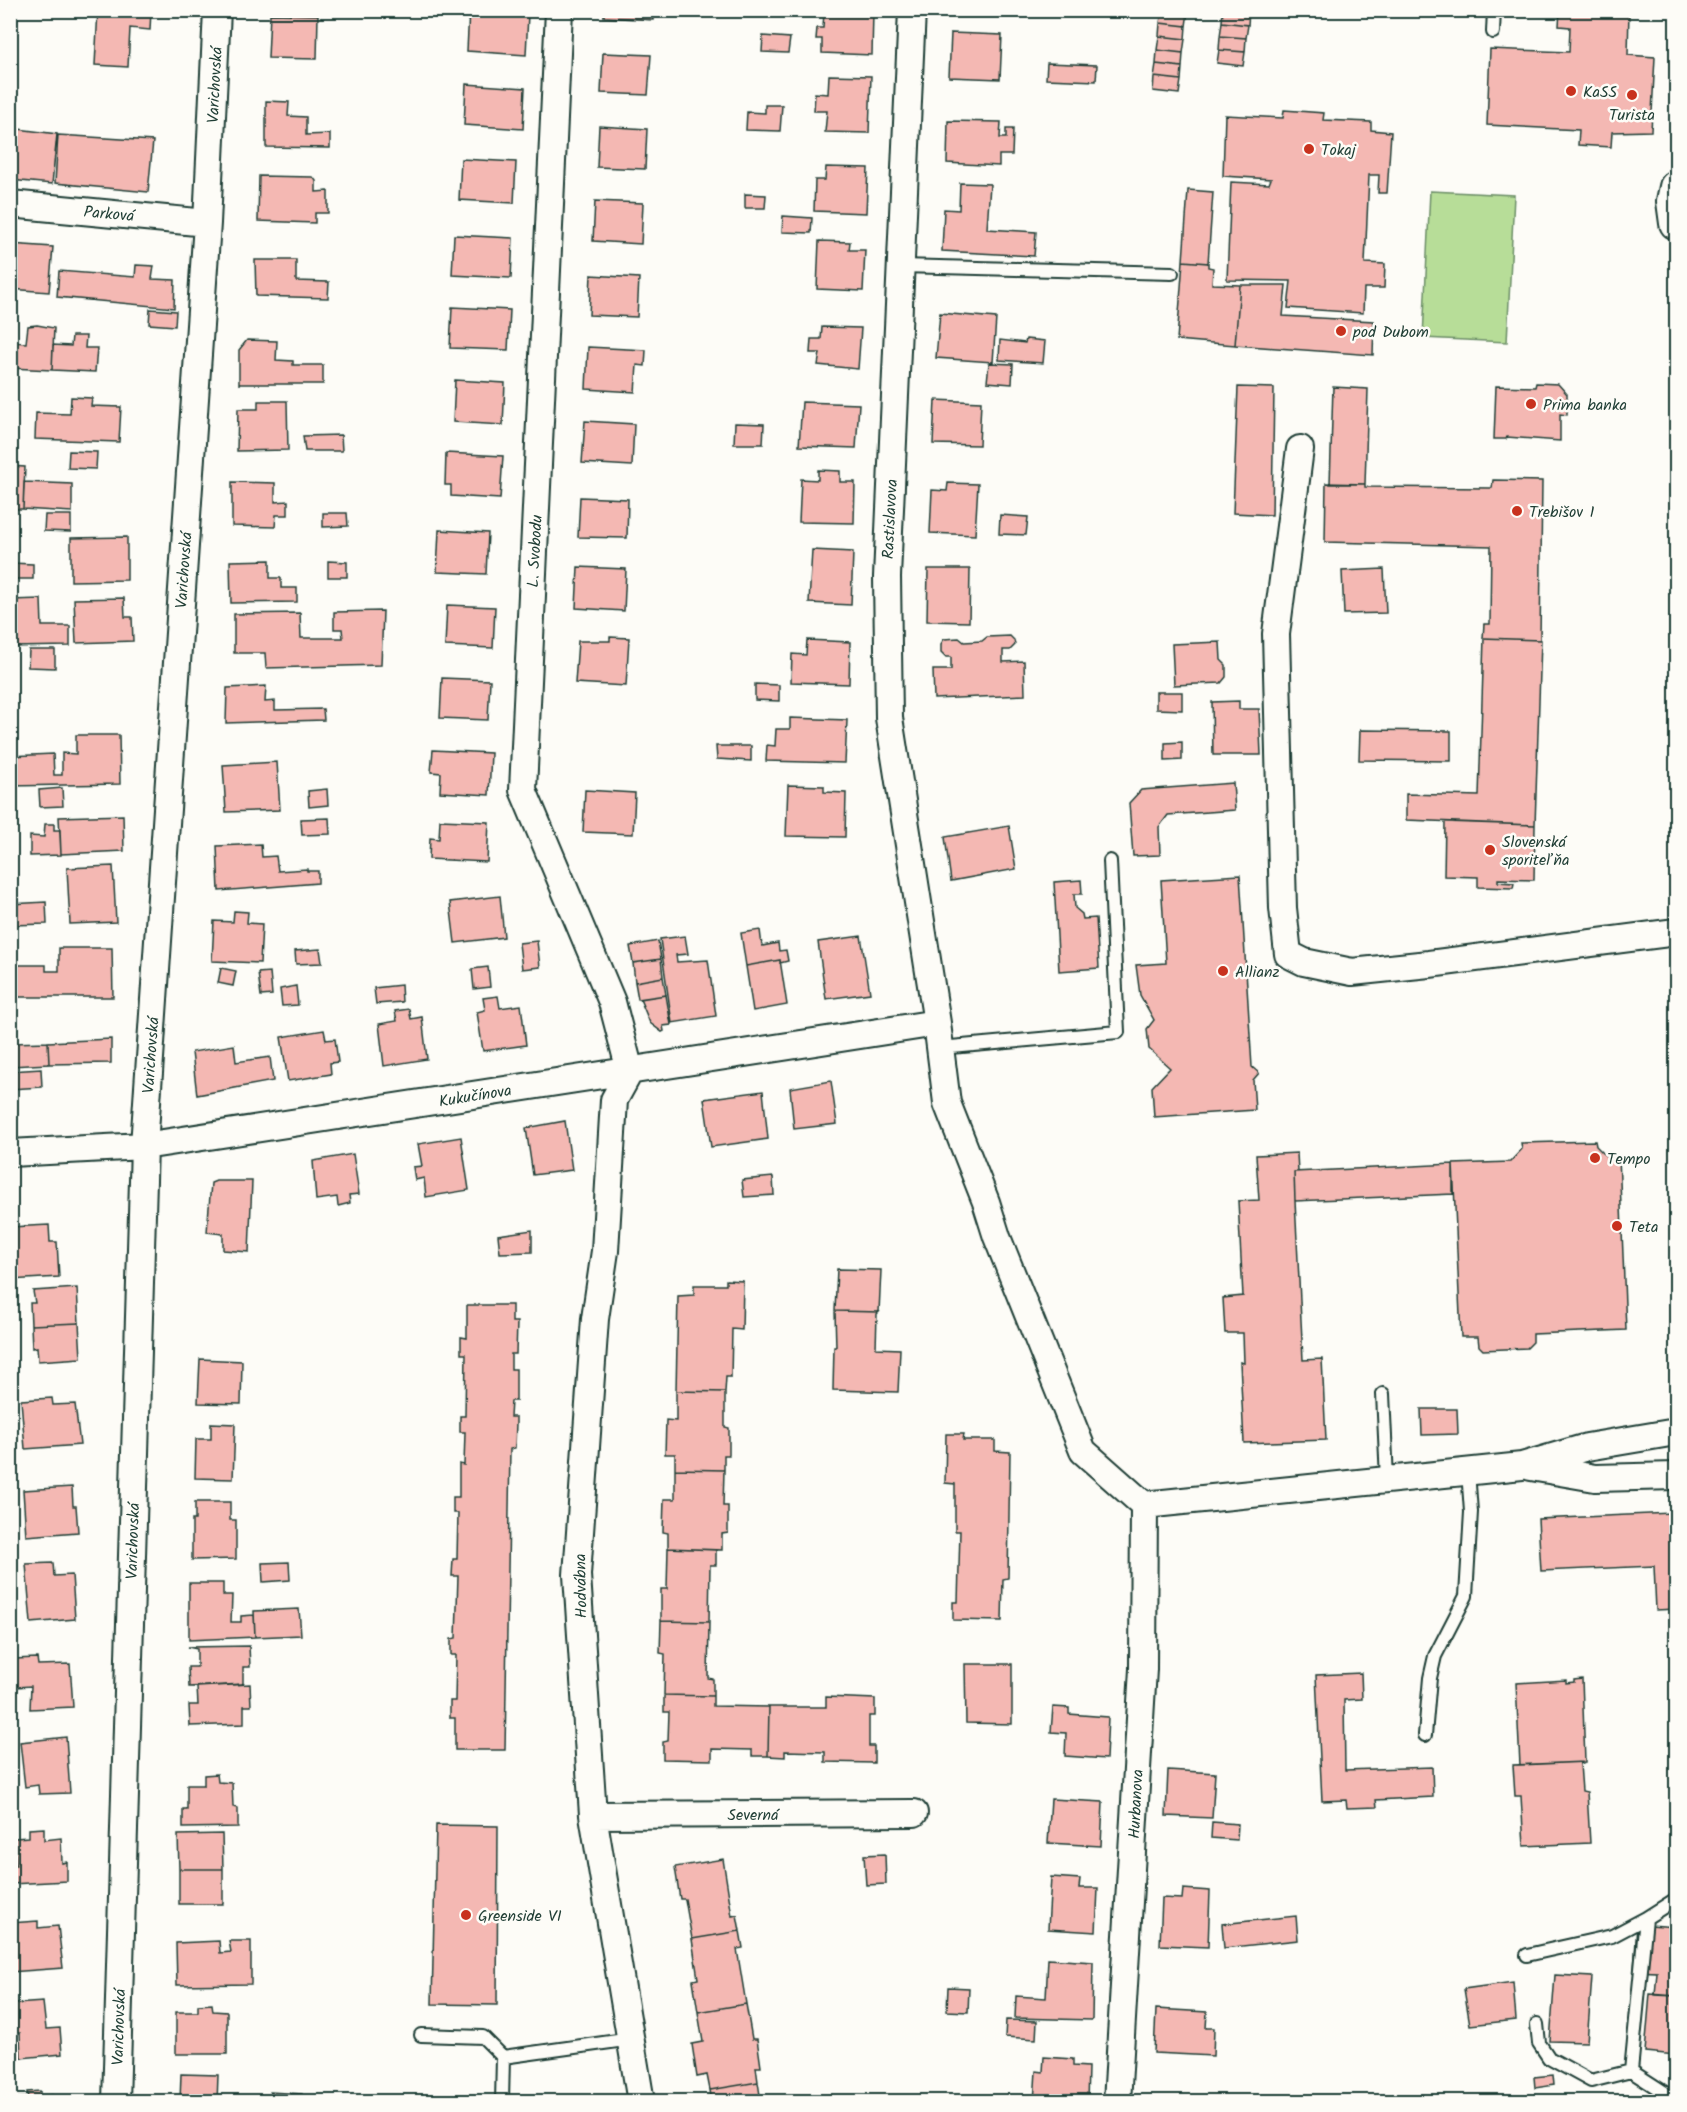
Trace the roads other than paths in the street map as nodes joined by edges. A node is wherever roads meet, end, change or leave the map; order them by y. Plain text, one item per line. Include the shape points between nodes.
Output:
1 (218, 10) edge
2 (559, 10) edge
3 (912, 10) edge
4 (1494, 10) edge
5 (1493, 32) dead end
6 (1677, 187) edge
7 (10, 204) edge
8 (207, 223) junction
9 (1677, 223) edge
10 (901, 266) junction
11 (1172, 273) dead end
12 (1300, 449) dead end
13 (1110, 861) dead end
14 (1677, 932) edge
15 (939, 1036) junction
16 (630, 1071) junction
17 (144, 1146) junction
18 (10, 1153) edge
19 (1383, 1394) dead end
20 (1677, 1432) edge
21 (1522, 1466) junction
22 (1468, 1471) junction
23 (1677, 1476) edge
24 (1387, 1479) junction
25 (1144, 1506) junction
26 (1425, 1736) dead end
27 (914, 1813) dead end
28 (593, 1815) junction
29 (1677, 1899) edge
30 (1646, 1918) junction
31 (1527, 1955) dead end
32 (1537, 2024) dead end
33 (421, 2035) dead end
34 (632, 2039) junction
35 (504, 2057) junction
36 (1631, 2071) junction
37 (1677, 2100) edge
38 (116, 2102) edge
39 (502, 2102) edge
40 (641, 2102) edge
41 (1118, 2102) edge

1 - 8 street, Varichovská
2 - 16 street, L. Svobodu via 523,790 612,1002
3 - 10 street, Rastislavova
4 - 5 lane
6 - 9 street via 1673,201
7 - 8 street, Parková
8 - 17 street, Varichovská
10 - 11 lane
10 - 15 street, Rastislavova via 887,577 889,718
12 - 14 street via 1276,634 1283,908 1288,954 1304,962 1352,972
13 - 15 lane via 1118,1032
15 - 16 street, Kukučínova
15 - 25 street, Rastislavova via 947,1103 1083,1451
16 - 17 street, Kukučínova
16 - 28 street, Hodvábna via 614,1101 577,1575
17 - 18 street, Kukučínova
17 - 38 street, Varichovská
19 - 24 lane
20 - 21 street via 1587,1448
21 - 22 street
21 - 23 street via 1596,1478
22 - 24 street
22 - 26 lane via 1471,1512 1466,1596 1435,1656
24 - 25 street
25 - 41 street, Hurbanova via 1143,1670
27 - 28 street, Severná
28 - 34 street, Hodvábna
29 - 30 lane
30 - 31 lane via 1612,1936
30 - 36 lane
32 - 36 lane via 1539,2043 1549,2058 1591,2081
33 - 35 lane via 483,2037
34 - 35 lane
34 - 40 street, Hodvábna
35 - 39 lane
36 - 37 lane

